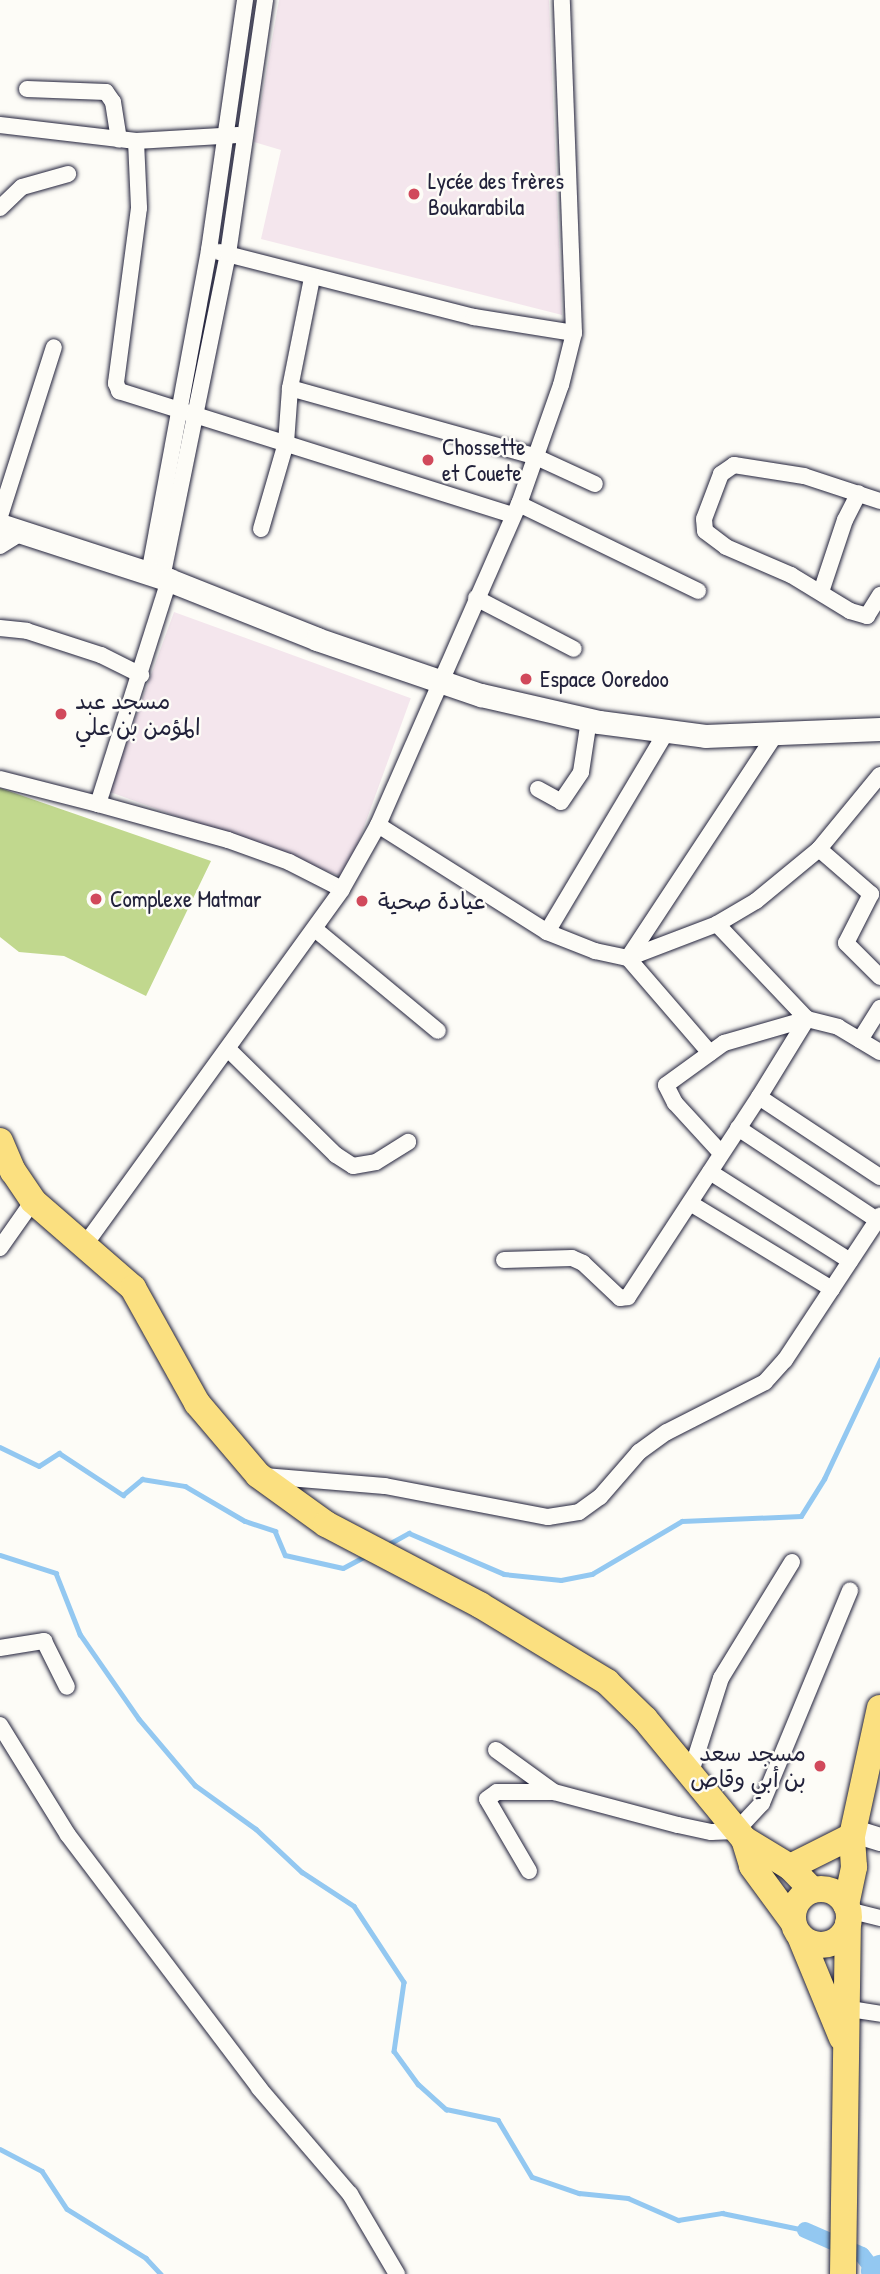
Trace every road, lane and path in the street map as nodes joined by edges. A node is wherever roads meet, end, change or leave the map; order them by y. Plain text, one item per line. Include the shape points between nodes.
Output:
1 (245, 0) edge
2 (265, 0) edge
3 (562, 0) edge
4 (27, 89) dead end
5 (0, 125) edge
6 (228, 134) junction
7 (246, 137) junction
8 (127, 141) junction
9 (68, 174) dead end
10 (0, 208) edge
11 (209, 250) junction
12 (228, 254) junction
13 (312, 278) junction
14 (574, 333) junction
15 (54, 347) dead end
16 (290, 388) junction
17 (180, 412) junction
18 (197, 415) junction
19 (286, 443) junction
20 (534, 456) junction
21 (595, 484) dead end
22 (859, 493) junction
23 (880, 501) edge
24 (516, 509) junction
25 (0, 516) edge
26 (10, 529) edge
27 (261, 529) dead end
28 (0, 546) edge
29 (160, 578) junction
30 (698, 591) dead end
31 (821, 592) junction
32 (880, 595) edge
33 (476, 598) junction
34 (0, 628) edge
35 (574, 649) dead end
36 (141, 675) junction
37 (442, 680) junction
38 (589, 720) junction
39 (880, 729) edge
40 (667, 731) junction
41 (775, 735) junction
42 (880, 775) edge
43 (0, 779) edge
44 (538, 789) dead end
45 (98, 804) junction
46 (378, 825) junction
47 (819, 849) junction
48 (342, 890) junction
49 (717, 924) junction
50 (316, 930) junction
51 (547, 932) junction
52 (628, 958) junction
53 (880, 977) edge
54 (880, 1008) edge
55 (807, 1019) junction
56 (438, 1031) dead end
57 (860, 1040) junction
58 (229, 1050) junction
59 (880, 1052) edge
60 (710, 1053) junction
61 (759, 1097) junction
62 (738, 1128) junction
63 (0, 1140) edge
64 (408, 1142) dead end
65 (721, 1153) junction
66 (710, 1172) junction
67 (880, 1177) edge
68 (33, 1201) junction
69 (690, 1203) junction
70 (879, 1218) edge
71 (84, 1246) junction
72 (0, 1248) edge
73 (504, 1260) dead end
74 (850, 1261) junction
75 (832, 1289) junction
76 (258, 1475) junction
77 (792, 1562) dead end
78 (850, 1591) dead end
79 (0, 1648) edge
80 (66, 1687) dead end
81 (880, 1708) edge
82 (0, 1725) edge
83 (496, 1750) dead end
84 (690, 1775) junction
85 (554, 1792) junction
86 (853, 1834) junction
87 (740, 1835) junction
88 (880, 1839) edge
89 (790, 1867) junction
90 (529, 1871) dead end
91 (813, 1890) junction
92 (848, 1913) junction
93 (880, 1918) edge
94 (796, 1929) junction
95 (849, 2009) junction
96 (880, 2014) edge
97 (846, 2048) junction
98 (397, 2274) edge
99 (843, 2274) edge

1 - 6 street
2 - 7 street
3 - 14 street
4 - 8 street via 106,92
5 - 8 street
6 - 7 street
6 - 8 street
6 - 11 street
7 - 12 street
8 - 17 street via 139,208 116,383 125,396
9 - 10 street via 22,187
11 - 12 street
11 - 17 street
12 - 13 street
12 - 18 street
13 - 14 street via 474,317
13 - 16 street
14 - 20 street via 561,385
15 - 25 street
16 - 19 street
16 - 20 street
17 - 18 street
17 - 29 street
18 - 19 street
18 - 29 street
19 - 24 street
19 - 27 street
20 - 21 street
20 - 24 street
22 - 23 street
22 - 31 street
22 - 31 street via 804,476 734,465 721,474 711,496 704,519 711,537
24 - 30 street
24 - 33 street
26 - 28 street
26 - 29 main road
29 - 36 street
29 - 37 main road via 317,639
31 - 32 street via 867,616
33 - 35 street
33 - 37 street
34 - 36 street via 27,631 76,647
36 - 45 street
37 - 38 main road via 481,695
37 - 46 street
38 - 40 main road
38 - 44 street via 581,772 561,802
39 - 41 main road
40 - 41 main road via 705,736
40 - 51 street
41 - 52 street
42 - 47 street
43 - 45 street
45 - 48 street via 228,840 289,862
46 - 48 street
46 - 51 street
47 - 49 street via 756,901
47 - 53 street via 871,894 846,943
48 - 50 street
49 - 52 street
49 - 55 street
50 - 56 street
50 - 58 street
51 - 52 street
52 - 60 street
54 - 57 street
55 - 57 street via 838,1027
55 - 60 street via 757,1030
55 - 61 street
57 - 59 street
58 - 64 street via 336,1155 353,1166 376,1162
58 - 71 street via 175,1116
60 - 65 street via 666,1085 667,1093
61 - 62 street
61 - 67 street
62 - 65 street
62 - 70 street
63 - 68 main road
65 - 66 street
66 - 69 street
66 - 74 street
68 - 71 main road
68 - 72 street
69 - 73 street via 628,1297 620,1298 572,1258
69 - 75 street
70 - 74 street
71 - 76 main road via 133,1288 197,1403
74 - 75 street
75 - 76 street via 765,1382 667,1432 639,1452 600,1497 579,1512 548,1517 385,1486
76 - 84 main road via 326,1524 480,1605 607,1682
77 - 84 street via 722,1678
78 - 87 street via 761,1803
79 - 80 street via 44,1641
81 - 86 main road
82 - 98 street via 76,1846 259,2088 350,2194
83 - 85 street
84 - 87 main road
85 - 87 street via 689,1828
85 - 90 street via 497,1792 487,1799
86 - 88 main road
86 - 89 main road
86 - 91 main road via 830,1855
86 - 92 main road
87 - 89 main road
87 - 94 main road via 752,1866
89 - 91 main road
91 - 92 main road via 833,1892
91 - 94 main road via 799,1899
92 - 93 street
92 - 94 main road via 839,1939 823,1945
92 - 95 main road
94 - 97 main road
95 - 96 street
95 - 97 main road
97 - 99 main road

